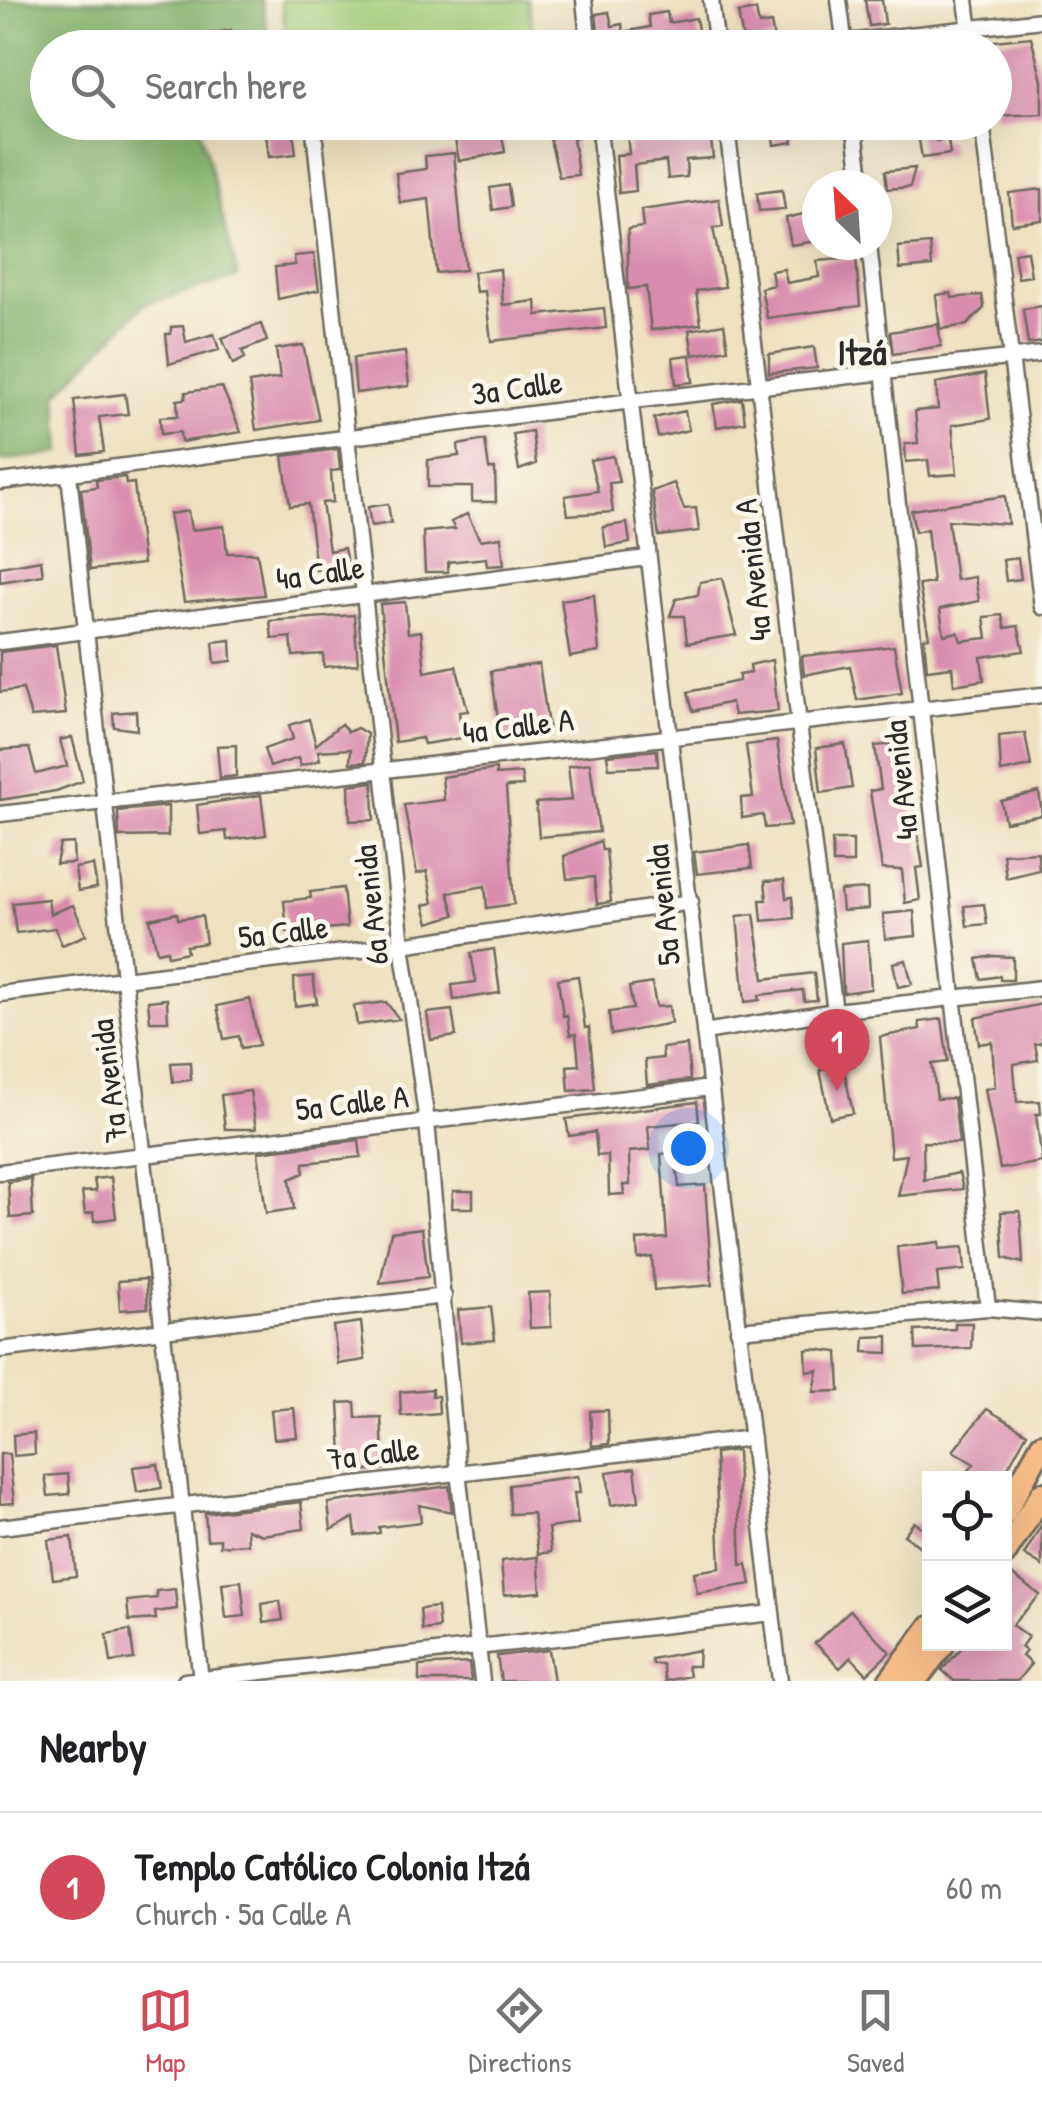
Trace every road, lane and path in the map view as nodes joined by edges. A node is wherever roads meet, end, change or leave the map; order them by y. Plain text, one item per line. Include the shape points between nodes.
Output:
1 (584, 0) edge
2 (711, 0) edge
3 (839, 0) edge
4 (966, 0) edge
5 (1042, 20) edge
6 (969, 27) junction
7 (588, 30) edge
8 (715, 30) edge
9 (842, 30) edge
10 (947, 30) edge
11 (969, 30) edge
12 (314, 140) edge
13 (600, 140) edge
14 (728, 140) edge
15 (856, 140) edge
16 (984, 140) edge
17 (860, 170) edge
18 (871, 260) edge
19 (1042, 354) edge
20 (1012, 356) junction
21 (884, 370) junction
22 (761, 386) junction
23 (632, 400) junction
24 (345, 439) junction
25 (68, 475) junction
26 (0, 482) edge
27 (648, 558) junction
28 (364, 594) junction
29 (1042, 607) edge
30 (84, 633) junction
31 (0, 642) edge
32 (1042, 694) edge
33 (921, 708) junction
34 (796, 722) junction
35 (671, 736) junction
36 (385, 769) junction
37 (103, 800) junction
38 (0, 814) edge
39 (691, 902) junction
40 (402, 945) junction
41 (125, 979) junction
42 (1042, 988) edge
43 (0, 994) edge
44 (951, 998) junction
45 (835, 1011) junction
46 (704, 1032) junction
47 (711, 1088) junction
48 (427, 1122) junction
49 (146, 1155) junction
50 (0, 1172) edge
51 (444, 1296) junction
52 (988, 1308) junction
53 (1042, 1313) edge
54 (160, 1329) junction
55 (738, 1330) junction
56 (0, 1350) edge
57 (752, 1438) junction
58 (1042, 1445) edge
59 (458, 1471) junction
60 (182, 1505) junction
61 (1028, 1505) edge
62 (0, 1527) edge
63 (1012, 1538) edge
64 (772, 1612) junction
65 (922, 1639) edge
66 (477, 1646) junction
67 (938, 1651) edge
68 (196, 1680) edge
69 (482, 1681) edge
70 (780, 1681) edge
71 (890, 1681) edge
72 (914, 1681) edge

1 - 7 street
2 - 8 street
3 - 9 street
4 - 6 street
5 - 6 street
6 - 10 street
6 - 11 street
12 - 24 street, 6a Avenida
13 - 23 street, 5a Avenida
14 - 22 street, 4a Avenida A
15 - 17 street
16 - 20 street
18 - 21 street, 4a Avenida
19 - 20 street, 3a Calle
20 - 21 street, 3a Calle
20 - 29 street
21 - 22 street, 3a Calle
21 - 33 street, 4a Avenida
22 - 23 street, 3a Calle
22 - 34 street, 4a Avenida A
23 - 24 street, 3a Calle
23 - 27 street, 5a Avenida
24 - 25 street, 3a Calle
24 - 28 street, 6a Avenida
25 - 26 street, 3a Calle
25 - 30 street, 7a Avenida
27 - 28 street, 4a Calle
27 - 35 street, 5a Avenida
28 - 30 street, 4a Calle
28 - 36 street, 6a Avenida
30 - 31 street, 4a Calle
30 - 37 street, 7a Avenida
32 - 33 street, 4a Calle A
33 - 34 street, 4a Calle A
33 - 44 street, 4a Avenida
34 - 35 street, 4a Calle A
34 - 45 street, 4a Avenida A
35 - 36 street, 4a Calle A
35 - 39 street, 5a Avenida
36 - 37 street, 4a Calle A
36 - 40 street, 6a Avenida
37 - 38 street, 4a Calle A
37 - 41 street, 7a Avenida
39 - 40 street, 5a Calle
39 - 46 street, 5a Avenida
40 - 41 street, 5a Calle
40 - 48 street, 6a Avenida
41 - 43 street, 5a Calle
41 - 49 street, 7a Avenida
42 - 44 street
44 - 45 street
44 - 52 street, 4a Avenida
45 - 46 street
46 - 47 street, 5a Avenida
47 - 48 street, 5a Calle A
47 - 55 street, 5a Avenida
48 - 49 street, 5a Calle A
48 - 51 street, 6a Avenida
49 - 50 street, 5a Calle A
49 - 54 street, 7a Avenida
51 - 54 street
51 - 59 street, 6a Avenida
52 - 53 street
52 - 55 street
54 - 56 street
54 - 60 street, 7a Avenida
55 - 57 street, 5a Avenida
57 - 59 street, 7a Calle
57 - 64 street, 5a Avenida
58 - 61 main road
59 - 60 street, 7a Calle
59 - 66 street, 6a Avenida
60 - 62 street, 7a Calle
60 - 68 street, 7a Avenida
61 - 63 main road
64 - 66 street
64 - 70 street, 5a Avenida
65 - 71 main road
66 - 68 street
66 - 69 street, 6a Avenida
67 - 72 main road

